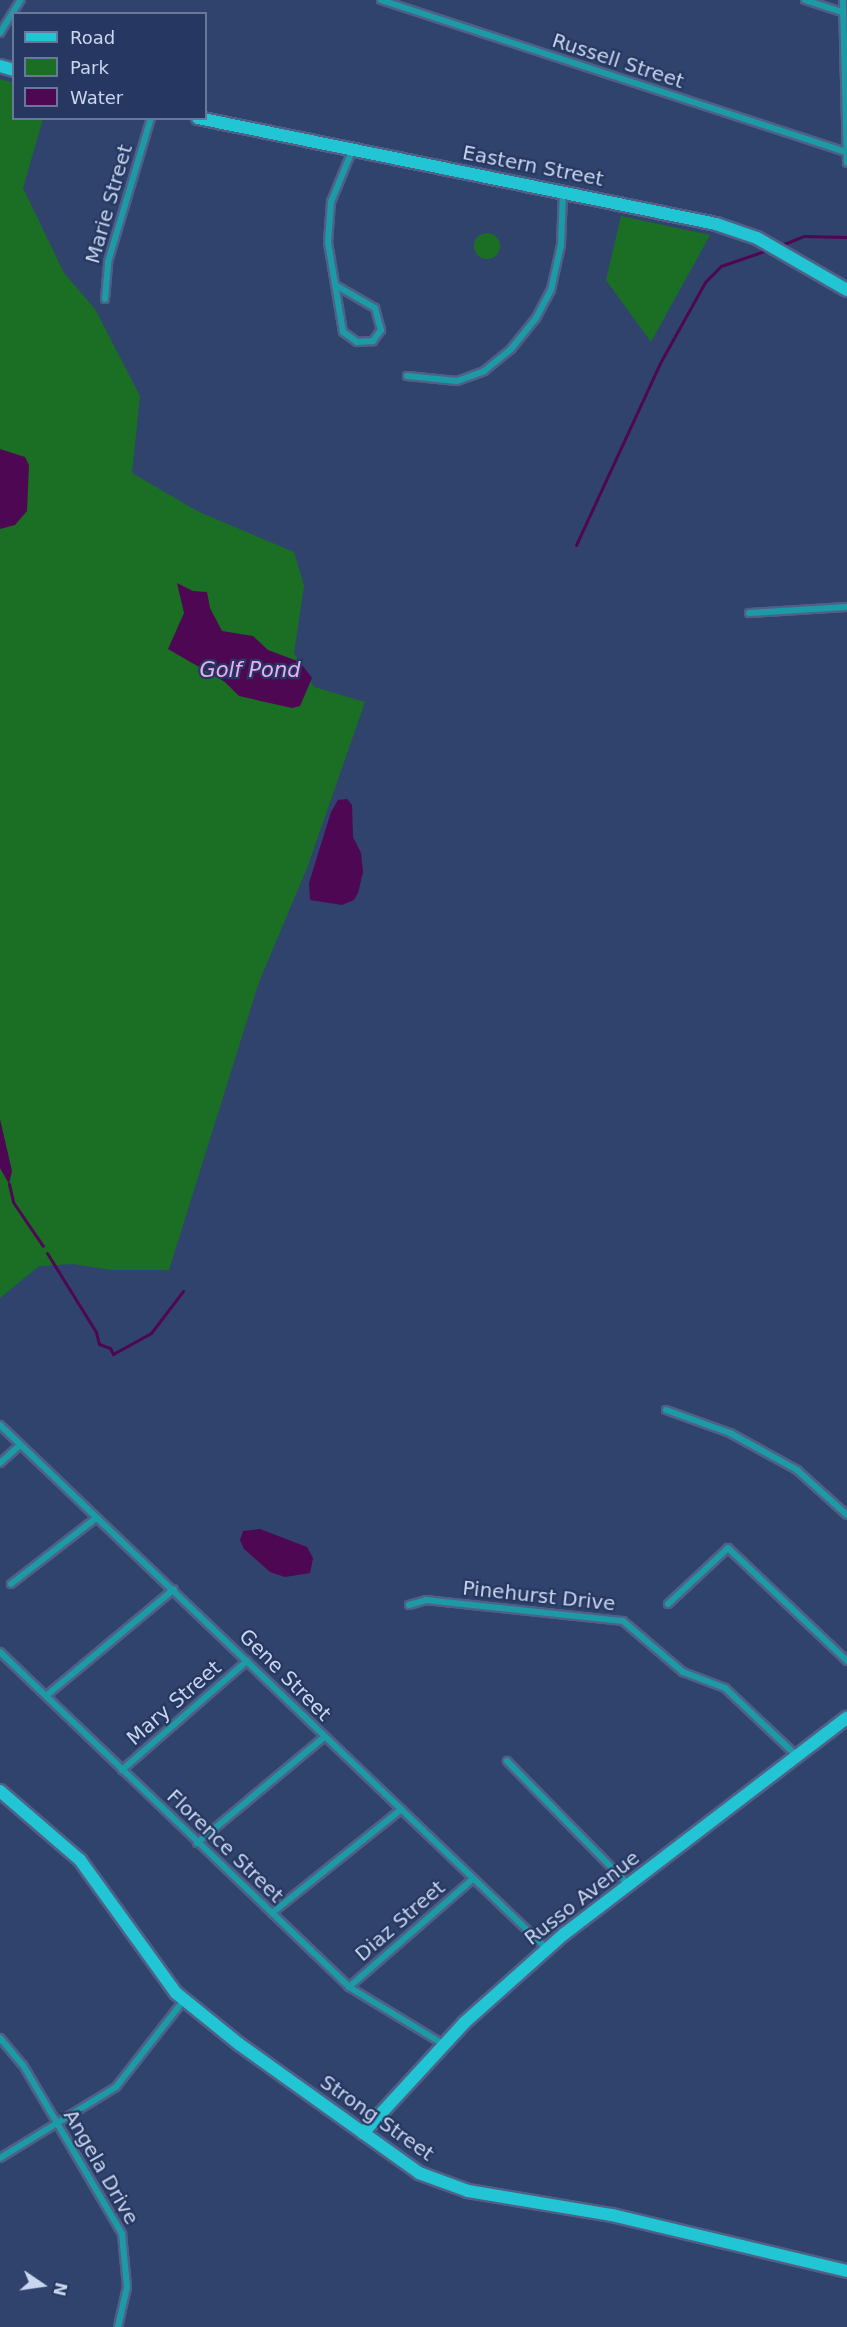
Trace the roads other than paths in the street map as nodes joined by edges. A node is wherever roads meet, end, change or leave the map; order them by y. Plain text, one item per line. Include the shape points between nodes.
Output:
1 (381, 0) edge
2 (805, 0) edge
3 (843, 0) edge
4 (843, 12) junction
5 (12, 14) edge
6 (0, 33) edge
7 (150, 120) edge
8 (207, 120) edge
9 (352, 151) junction
10 (844, 152) junction
11 (847, 164) edge
12 (563, 192) junction
13 (337, 286) junction
14 (847, 290) edge
15 (105, 299) dead end
16 (407, 376) dead end
17 (847, 607) edge
18 (749, 613) dead end
19 (666, 1410) dead end
20 (0, 1425) edge
21 (20, 1445) junction
22 (0, 1463) edge
23 (847, 1515) edge
24 (96, 1518) junction
25 (11, 1584) dead end
26 (174, 1589) junction
27 (668, 1604) dead end
28 (409, 1605) dead end
29 (0, 1653) edge
30 (247, 1661) junction
31 (847, 1661) edge
32 (47, 1695) junction
33 (847, 1718) edge
34 (324, 1737) junction
35 (798, 1757) junction
36 (507, 1761) dead end
37 (122, 1770) junction
38 (0, 1791) edge
39 (402, 1809) junction
40 (197, 1843) junction
41 (473, 1879) junction
42 (628, 1884) junction
43 (272, 1913) junction
44 (547, 1949) junction
45 (349, 1987) junction
46 (184, 2001) junction
47 (0, 2038) edge
48 (443, 2044) junction
49 (58, 2124) junction
50 (363, 2133) junction
51 (0, 2158) edge
52 (847, 2271) edge
53 (118, 2327) edge

1 - 10 street, Russell Street
2 - 4 street
3 - 4 street
4 - 10 street
5 - 6 street
7 - 15 street, Marie Street via 108,262
8 - 9 street, Eastern Street
9 - 12 street, Eastern Street
9 - 13 street via 328,216 329,251
10 - 11 street
12 - 14 street, Eastern Street via 688,217 757,238
12 - 16 street via 561,245 553,282 536,318 518,342 475,375 435,381
13 - 13 street via 343,332 357,342 373,341 381,330 375,308
17 - 18 street
19 - 23 street via 730,1433 797,1470
20 - 21 street, Gene Street
21 - 22 street
21 - 24 street, Gene Street
24 - 25 street
24 - 26 street, Gene Street
26 - 30 street, Gene Street
26 - 32 street
27 - 31 street via 719,1552 728,1548
28 - 35 street, Pinehurst Drive via 426,1600 623,1621 683,1672 725,1688
29 - 32 street, Florence Street
30 - 34 street, Gene Street
30 - 37 street, Mary Street
32 - 37 street, Florence Street
33 - 35 street, Russo Avenue
34 - 39 street, Gene Street
34 - 40 street
35 - 42 street, Russo Avenue
36 - 42 street
37 - 40 street, Florence Street
38 - 46 street, Strong Street via 76,1855
39 - 41 street, Gene Street
39 - 43 street
40 - 43 street, Florence Street
41 - 44 street, Gene Street
41 - 45 street, Diaz Street
42 - 44 street, Russo Avenue
43 - 45 street, Florence Street
44 - 48 street, Russo Avenue
45 - 48 street, Florence Street
46 - 49 street via 116,2087
46 - 50 street, Strong Street
47 - 49 street, Angela Drive via 23,2065
48 - 50 street, Russo Avenue
49 - 51 street
49 - 53 street, Angela Drive via 122,2234 127,2287
50 - 52 street, Strong Street via 419,2173 450,2186 612,2215

